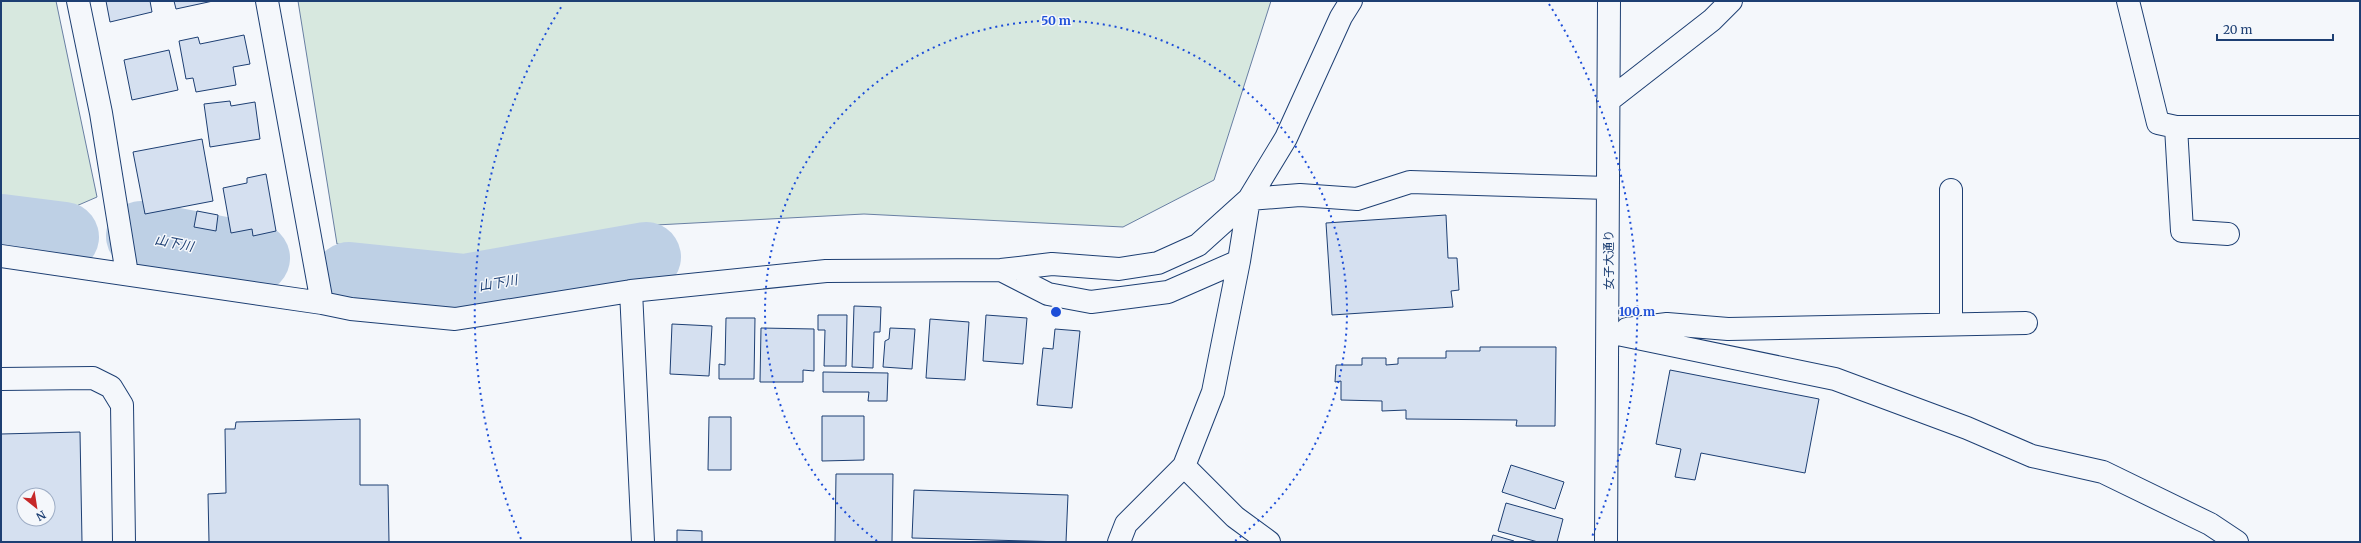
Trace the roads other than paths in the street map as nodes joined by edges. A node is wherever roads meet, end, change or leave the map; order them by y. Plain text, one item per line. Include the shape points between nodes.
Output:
1 (78, 1) edge
2 (266, 1) edge
3 (1351, 1) edge
4 (1609, 1) edge
5 (1731, 1) edge
6 (2128, 1) edge
7 (1608, 101) junction
8 (2176, 127) junction
9 (2360, 127) edge
10 (1608, 188) junction
11 (1951, 190) dead end
12 (1249, 199) junction
13 (2228, 234) dead end
14 (1, 256) edge
15 (1239, 261) junction
16 (1001, 270) junction
17 (127, 274) junction
18 (631, 291) junction
19 (322, 303) junction
20 (2026, 323) dead end
21 (1951, 324) junction
22 (1608, 332) junction
23 (1, 379) edge
24 (1184, 466) junction
25 (124, 542) edge
26 (643, 542) edge
27 (1119, 542) edge
28 (1269, 542) edge
29 (1606, 542) edge
30 (2237, 542) edge

1 - 17 street via 101,113
2 - 19 street
3 - 12 street via 1341,17 1286,138
4 - 7 street, 女子大通り
5 - 7 street via 1712,20
6 - 8 street via 2158,123
7 - 10 street, 女子大通り
8 - 9 street
8 - 13 street via 2182,231
10 - 12 street via 1410,182 1357,199 1300,196
10 - 22 street, 女子大通り
11 - 21 street
12 - 15 street
12 - 16 street via 1198,245 1158,263 1119,269 1052,264
14 - 17 street
15 - 16 street via 1168,292 1091,302 1048,294
15 - 24 street via 1213,392
16 - 18 street via 826,271
17 - 19 street
18 - 19 street via 455,319 351,309
18 - 26 street
20 - 21 street
21 - 22 street via 1728,329 1667,324
22 - 29 street, 女子大通り
22 - 30 street via 1835,379 1967,428 2032,456 2103,472 2210,524
23 - 25 street via 94,378 111,387 122,405
24 - 27 street via 1126,524
24 - 28 street via 1234,517

